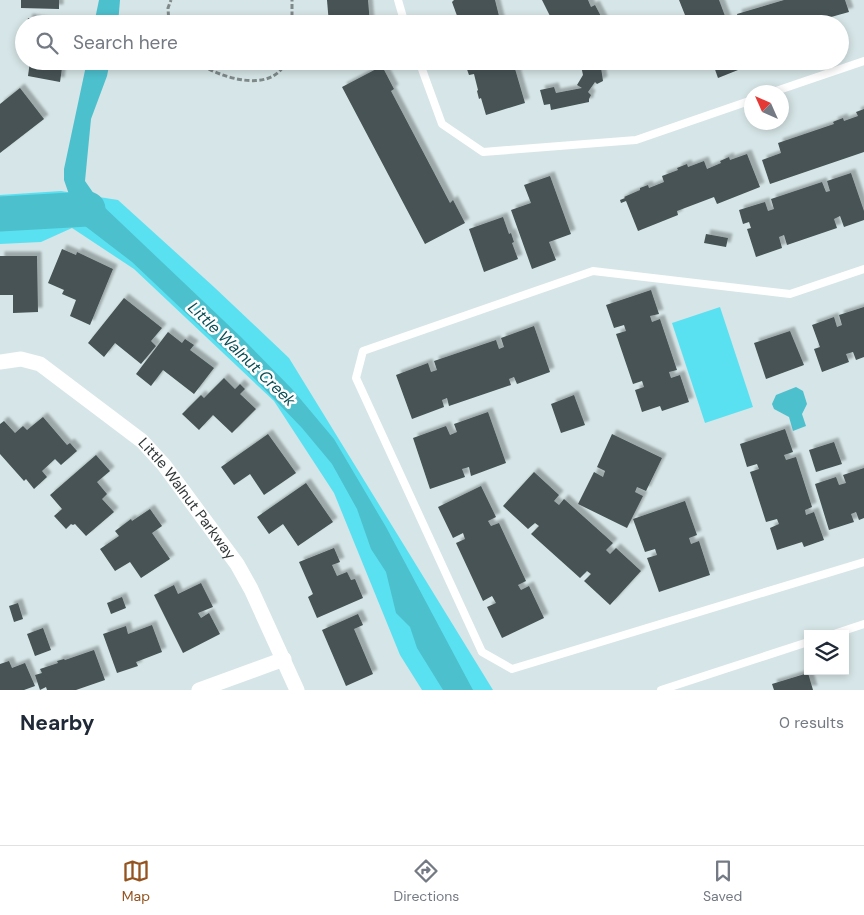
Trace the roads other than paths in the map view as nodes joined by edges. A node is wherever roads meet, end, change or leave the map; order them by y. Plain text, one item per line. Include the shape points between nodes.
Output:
1 (398, 0) edge
2 (402, 15) edge
3 (864, 61) edge
4 (849, 66) edge
5 (422, 70) edge
6 (838, 70) edge
7 (789, 87) edge
8 (744, 103) edge
9 (864, 269) edge
10 (0, 362) edge
11 (864, 562) edge
12 (864, 624) edge
13 (846, 630) edge
14 (804, 643) edge
15 (284, 659) junction
16 (199, 690) edge
17 (297, 690) edge
18 (661, 690) edge

1 - 2 lane
3 - 4 lane
5 - 8 lane via 442,124 483,152 636,140
6 - 7 lane
9 - 11 lane via 790,294 593,271 363,350 356,378 482,652 512,669
10 - 15 street, Little Walnut Parkway via 21,358 40,364 142,441 164,465 236,564
12 - 13 lane
14 - 18 lane
15 - 16 street
15 - 17 street, Little Walnut Parkway

